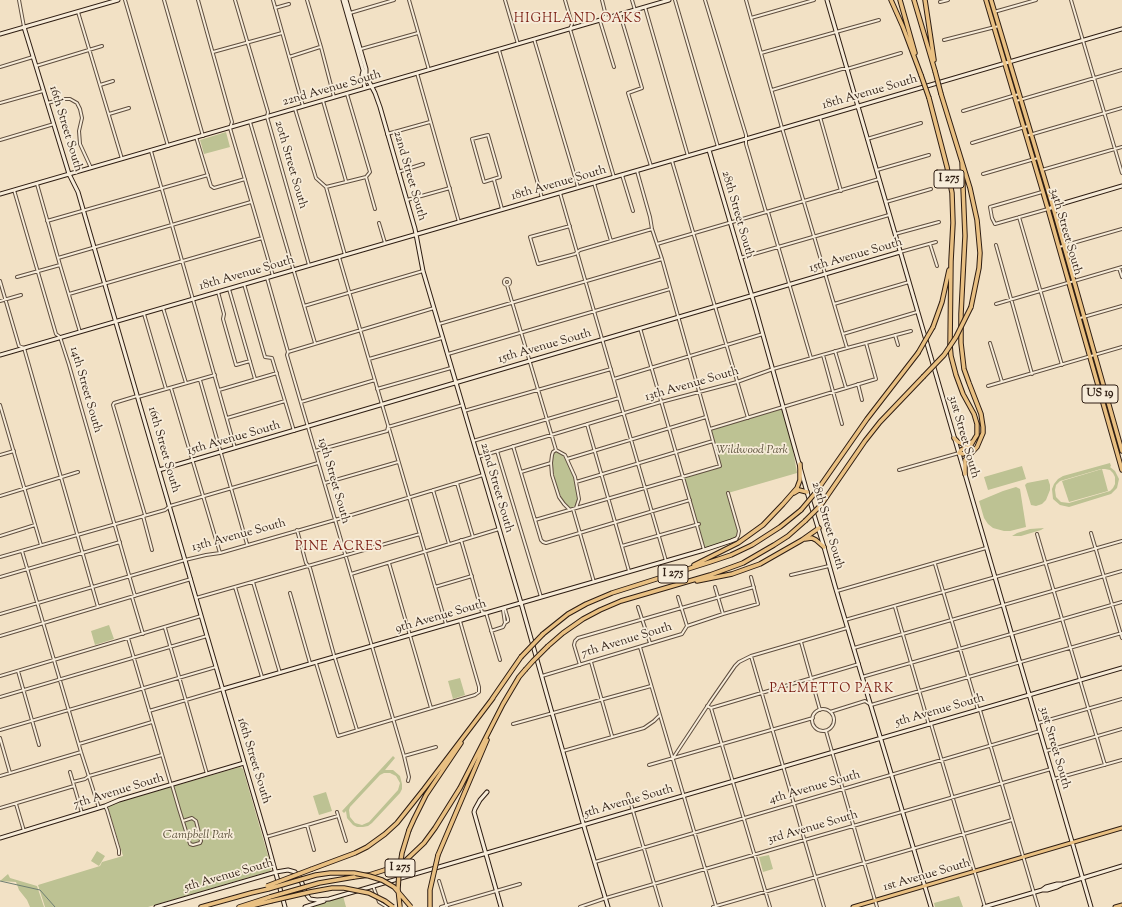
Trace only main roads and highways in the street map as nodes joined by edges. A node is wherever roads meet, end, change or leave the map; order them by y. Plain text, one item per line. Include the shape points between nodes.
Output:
1 (890, 0) edge
2 (900, 0) edge
3 (914, 0) edge
4 (925, 0) edge
5 (986, 0) edge
6 (991, 0) edge
7 (935, 71) junction
8 (922, 75) junction
9 (962, 162) junction
10 (951, 261) junction
11 (954, 438) road end
12 (973, 441) junction
13 (977, 447) junction
14 (1122, 451) edge
15 (800, 464) road end
16 (1122, 470) edge
17 (965, 474) road end
18 (808, 492) road end
19 (792, 494) junction
20 (819, 528) road end
21 (802, 540) junction
22 (824, 547) road end
23 (680, 571) junction
24 (675, 585) junction
25 (493, 698) junction
26 (503, 704) junction
27 (1122, 828) edge
28 (268, 888) junction
29 (271, 899) junction
30 (1122, 905) edge
31 (201, 907) edge
32 (239, 907) edge
33 (246, 907) edge
34 (393, 907) edge
35 (400, 907) edge
36 (411, 907) edge
37 (430, 907) edge
38 (854, 907) edge
39 (1116, 907) edge

1 - 8 highway
2 - 8 highway, I 275
3 - 7 highway, I 275
4 - 7 highway
5 - 16 highway, 34th Street South / US 19 via 1070,283
6 - 14 highway, 34th Street South / US 19
7 - 9 highway, I 275, bridge
8 - 10 highway, I 275, bridge via 952,193 954,223
9 - 13 highway via 965,236 961,343 964,369 982,420 983,433
9 - 24 highway, I 275, bridge via 975,206 979,236 979,268 971,306 944,355 880,422 820,505 788,536 743,563
10 - 12 highway via 951,356 963,394 977,424 977,435
10 - 23 highway, I 275, bridge via 938,314 918,353 801,510 752,545 731,555
11 - 12 highway via 963,444
12 - 13 highway via 959,453 963,454
13 - 17 highway via 965,460
15 - 19 highway via 800,480
18 - 19 highway via 799,490
19 - 23 highway via 763,525 747,537 724,551
20 - 21 highway
21 - 22 highway via 812,538
21 - 24 highway via 752,567 732,574
23 - 25 highway, I 275, bridge via 612,593 568,614 543,634 521,657
24 - 26 highway, I 275, bridge via 621,601 600,610 563,633 525,670
25 - 28 highway, bridge via 424,789 385,834 355,853
25 - 35 highway, I 275, bridge via 426,796 409,830 399,873
26 - 29 highway, bridge via 460,788 436,828 416,852 391,868 369,875 319,883
26 - 37 highway, I 275, bridge via 438,855 430,890
27 - 38 main road, 1st Avenue South
28 - 31 highway
28 - 36 highway, bridge via 316,875 354,873 382,880 394,887
29 - 32 highway
29 - 33 highway
29 - 34 highway, bridge via 344,888 369,893
30 - 39 main road

